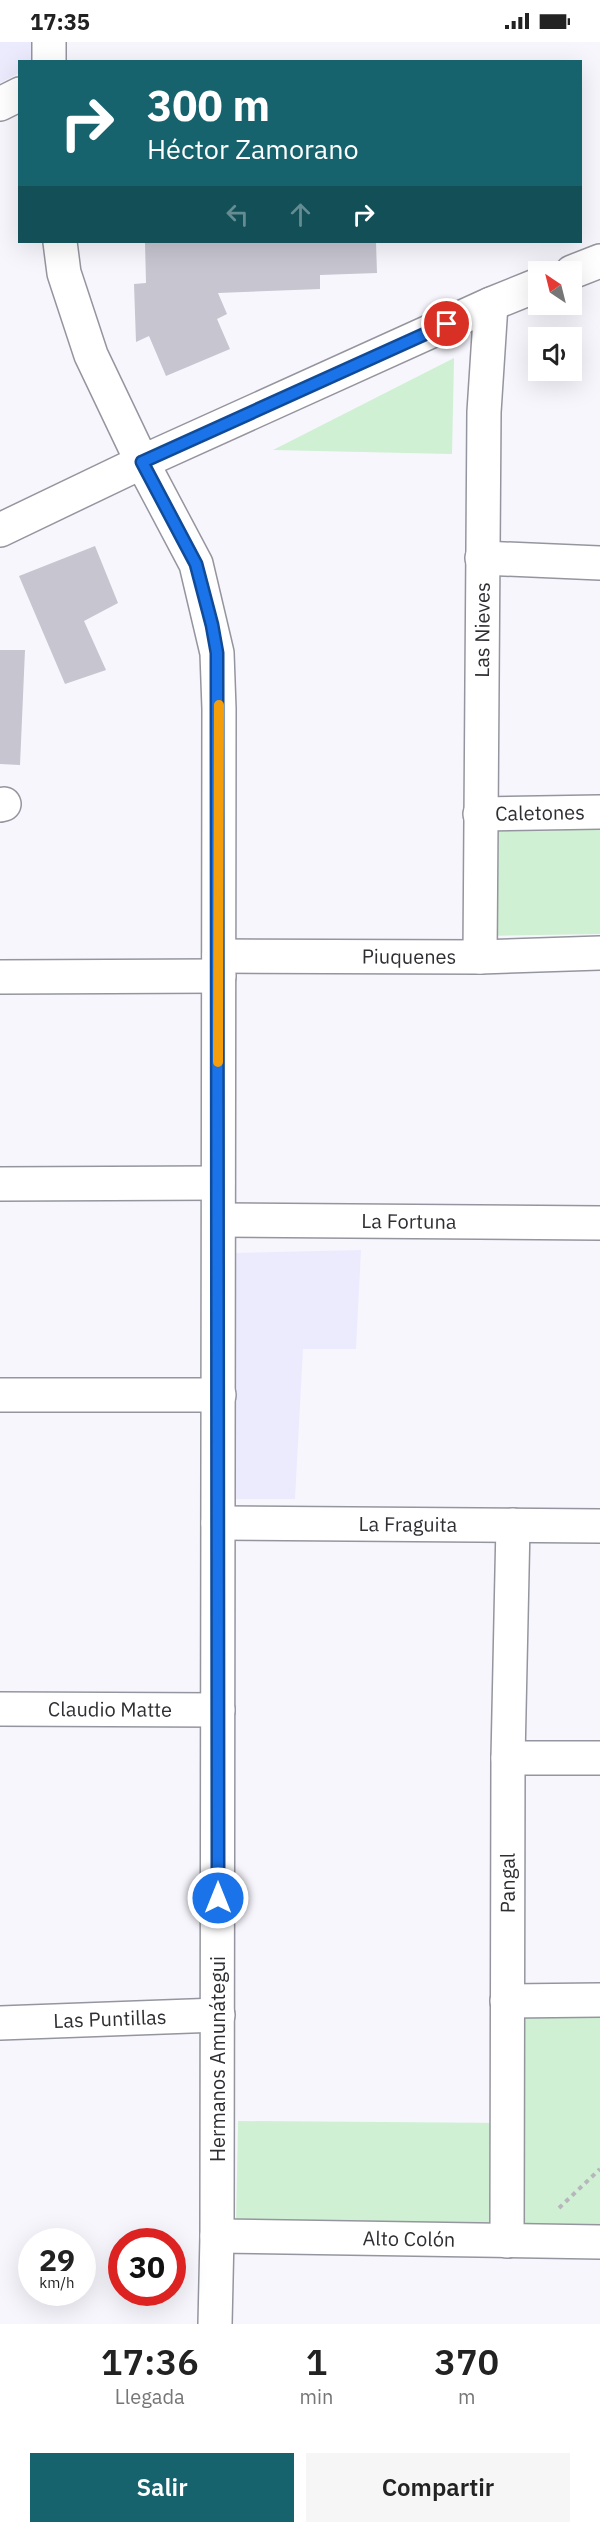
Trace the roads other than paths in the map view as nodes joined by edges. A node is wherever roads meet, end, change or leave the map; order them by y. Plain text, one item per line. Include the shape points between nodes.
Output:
1 (49, 42) edge
2 (49, 60) edge
3 (18, 95) edge
4 (0, 104) edge
5 (60, 243) edge
6 (600, 261) edge
7 (582, 268) edge
8 (528, 289) edge
9 (491, 304) junction
10 (142, 462) junction
11 (0, 530) edge
12 (482, 558) junction
13 (600, 563) edge
14 (600, 812) edge
15 (480, 814) junction
16 (600, 952) edge
17 (480, 957) junction
18 (219, 966) junction
19 (0, 977) edge
20 (218, 1183) junction
21 (0, 1184) edge
22 (219, 1220) junction
23 (600, 1223) edge
24 (0, 1395) edge
25 (219, 1395) junction
26 (218, 1522) junction
27 (513, 1525) junction
28 (600, 1526) edge
29 (0, 1709) edge
30 (218, 1710) junction
31 (508, 1758) junction
32 (600, 1758) edge
33 (600, 2000) edge
34 (507, 2001) junction
35 (218, 2015) junction
36 (0, 2023) edge
37 (218, 2236) junction
38 (517, 2241) junction
39 (600, 2242) edge
40 (215, 2324) edge

1 - 2 street
3 - 4 street
5 - 10 street, Hermanos Amunátegui via 64,273 91,355
6 - 7 street
8 - 9 street
9 - 10 street
9 - 12 street, Las Nieves via 483,412
10 - 11 street
10 - 18 street, Hermanos Amunátegui via 196,564 217,653
12 - 13 street
12 - 15 street, Las Nieves
14 - 15 street, Caletones
15 - 17 street, Las Nieves
16 - 17 street, Piuquenes
17 - 18 street, Piuquenes
18 - 19 street, Piuquenes
18 - 20 street, Hermanos Amunátegui
20 - 21 street
20 - 22 street, Hermanos Amunátegui
22 - 23 street, La Fortuna
22 - 25 street, Hermanos Amunátegui
24 - 25 street
25 - 26 street, Hermanos Amunátegui
26 - 27 street, La Fraguita
26 - 30 street, Hermanos Amunátegui
27 - 28 street, La Fraguita
27 - 31 street, Pangal
29 - 30 street, Claudio Matte
30 - 35 street, Hermanos Amunátegui
31 - 32 street
31 - 34 street, Pangal
33 - 34 street
34 - 38 street, Pangal
35 - 36 street, Las Puntillas
35 - 37 street, Hermanos Amunátegui
37 - 38 street, Alto Colón
37 - 40 street, Hermanos Amunátegui
38 - 39 street, Alto Colón

